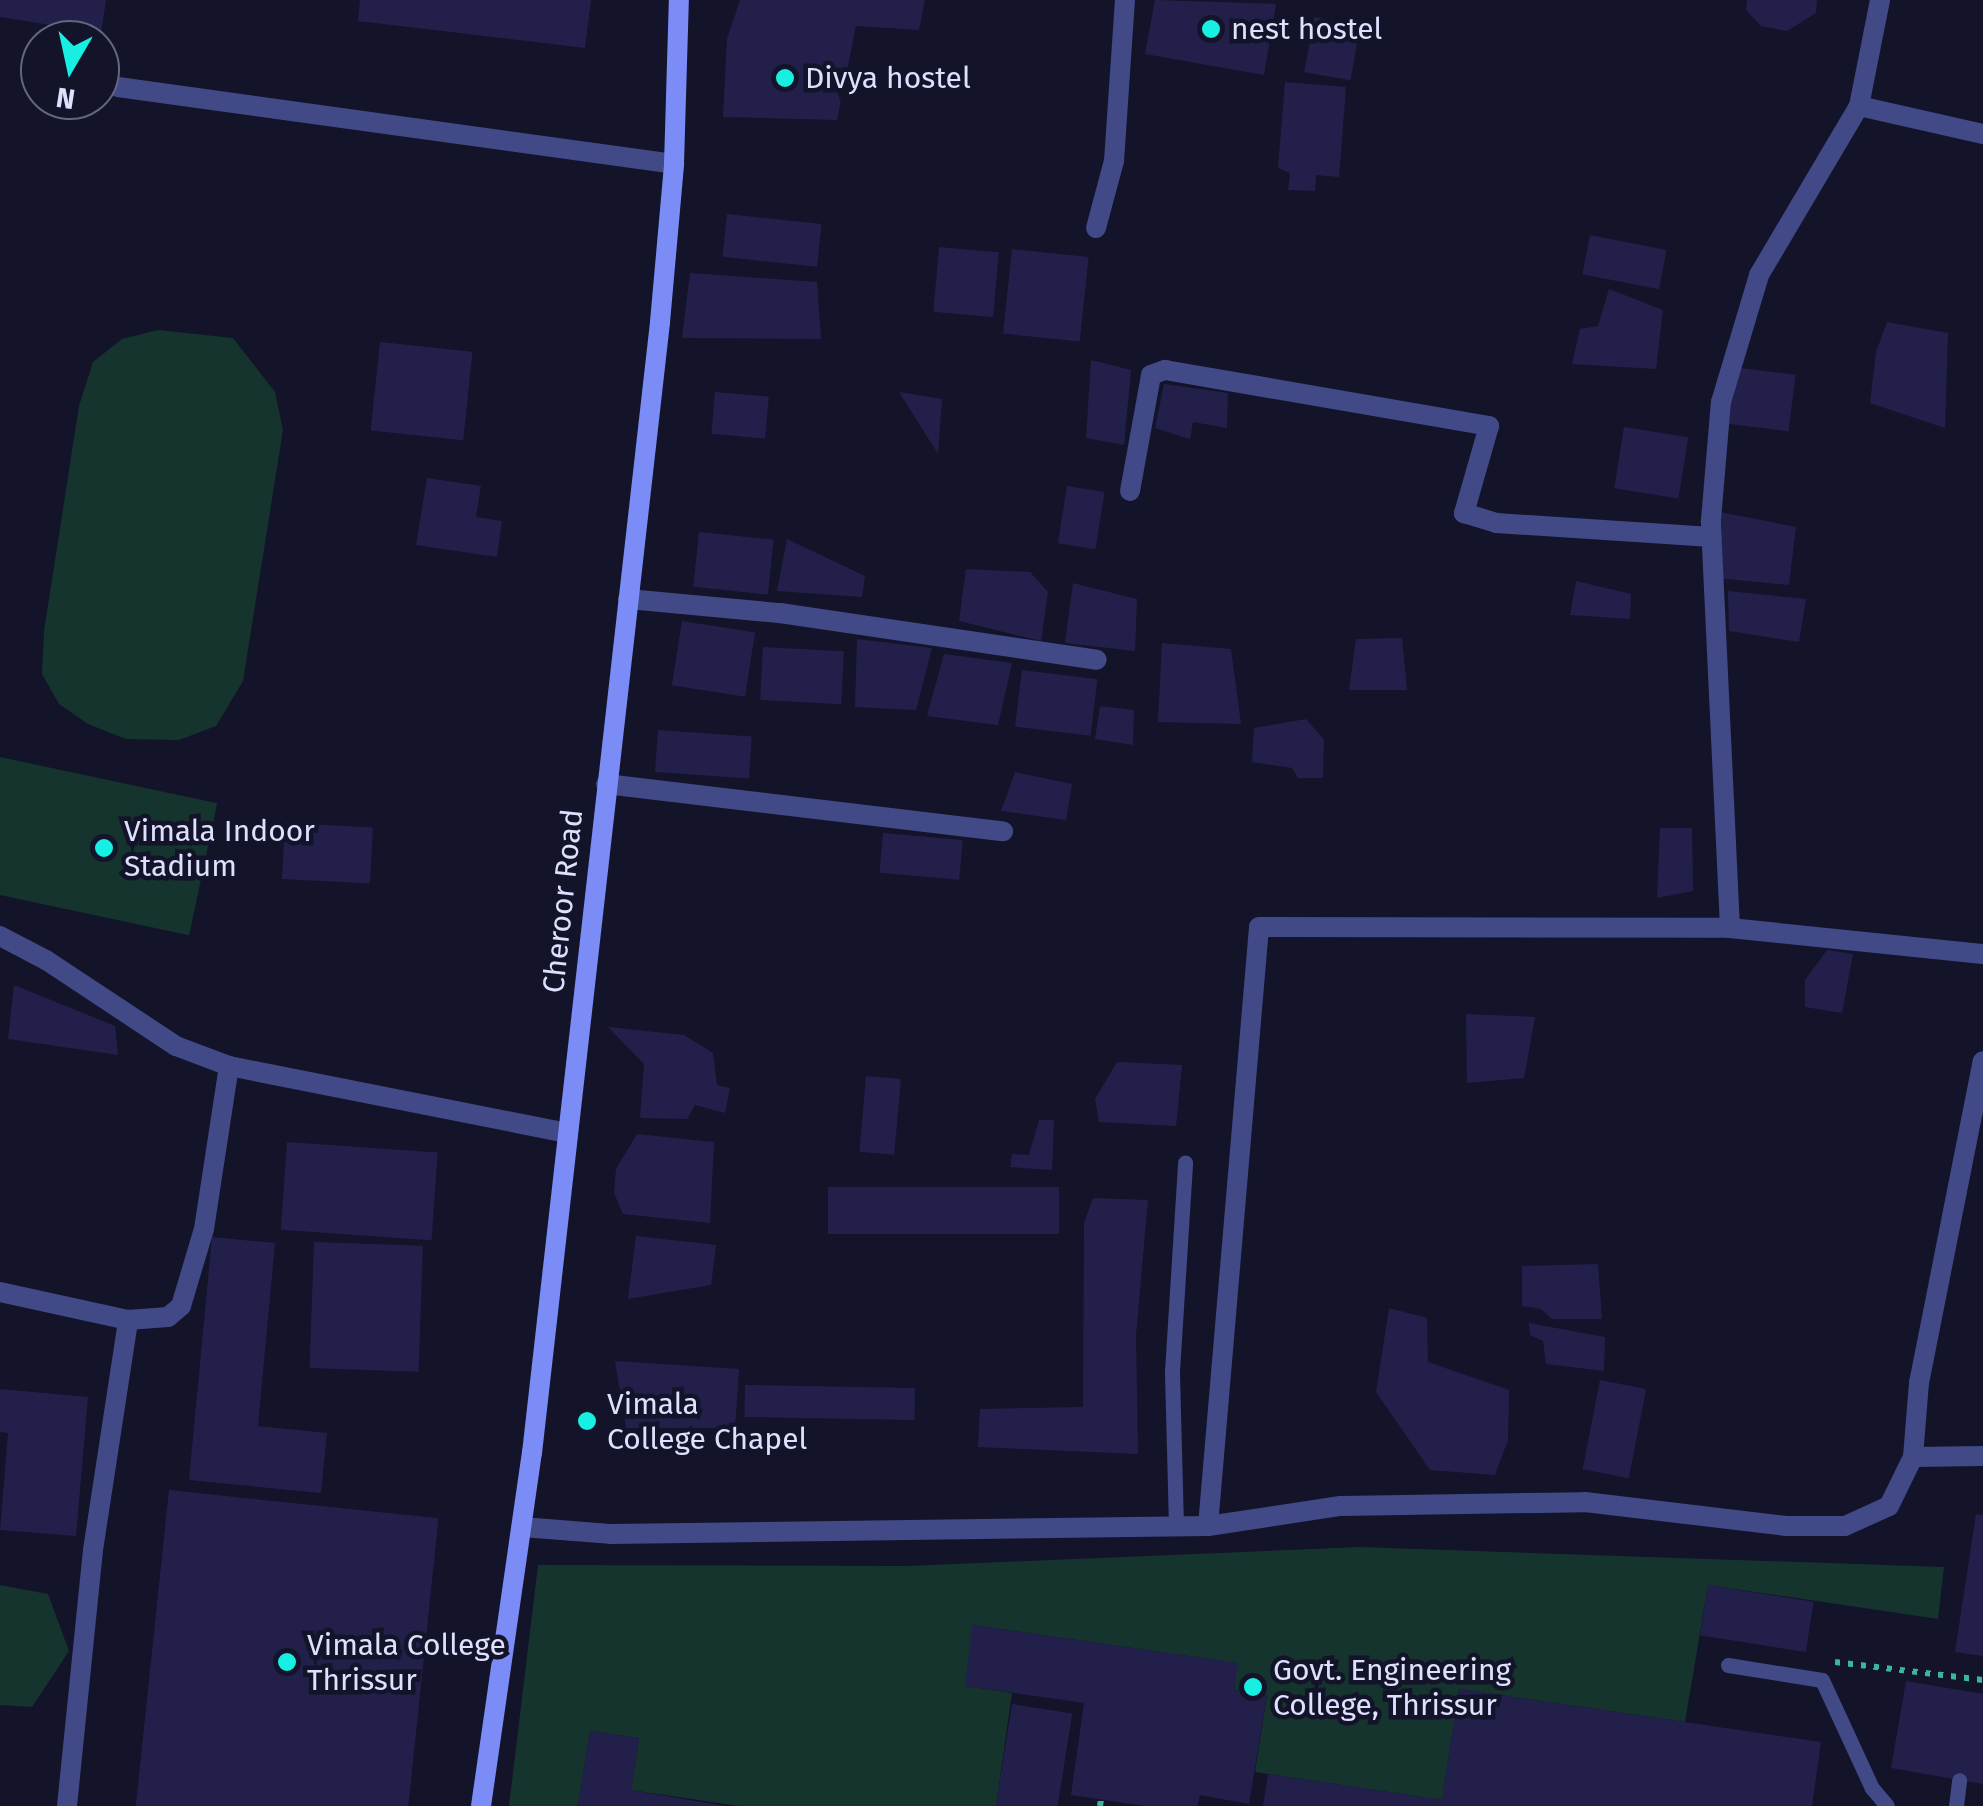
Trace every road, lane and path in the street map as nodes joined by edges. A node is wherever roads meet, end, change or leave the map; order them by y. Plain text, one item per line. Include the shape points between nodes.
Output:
1 (678, 0) edge
2 (1125, 0) edge
3 (1880, 0) edge
4 (120, 87) edge
5 (1858, 106) junction
6 (1983, 134) edge
7 (674, 164) junction
8 (1096, 228) dead end
9 (1130, 491) dead end
10 (1712, 537) junction
11 (628, 598) junction
12 (1098, 660) dead end
13 (606, 784) junction
14 (1003, 831) dead end
15 (1730, 928) junction
16 (0, 936) edge
17 (1983, 954) edge
18 (1983, 1061) edge
19 (229, 1066) junction
20 (566, 1133) junction
21 (1186, 1162) dead end
22 (0, 1292) edge
23 (128, 1320) junction
24 (1913, 1456) junction
25 (1983, 1456) edge
26 (1176, 1526) junction
27 (1208, 1526) junction
28 (522, 1527) junction
29 (1728, 1665) dead end
30 (1822, 1680) junction
31 (1983, 1680) edge
32 (1959, 1780) dead end
33 (67, 1806) edge
34 (481, 1806) edge
35 (1887, 1806) edge
36 (1956, 1806) edge

1 - 7 main road, Cheroor Road
2 - 8 street via 1114,161
3 - 5 street
4 - 7 street
5 - 6 street
5 - 10 street via 1759,274 1721,402
7 - 11 main road, Cheroor Road
9 - 10 street via 1151,375 1164,370 1490,426 1464,513 1480,518
10 - 15 street
11 - 12 street via 780,613
11 - 13 main road, Cheroor Road
13 - 14 street
13 - 20 main road, Cheroor Road
15 - 17 street
15 - 27 street via 1259,927
16 - 19 street via 176,1046
18 - 24 street via 1919,1383
19 - 20 street
19 - 23 street via 189,1288 168,1317
20 - 28 main road, Cheroor Road
21 - 26 lane via 1172,1371
22 - 23 street
23 - 33 street via 94,1550
24 - 25 street
24 - 27 street via 1889,1506 1845,1526 1784,1526 1586,1502 1341,1506
26 - 27 street
26 - 28 street via 610,1534
28 - 34 main road, Cheroor Road
29 - 30 lane
30 - 31 path via 1826,1660
30 - 35 lane via 1872,1788
32 - 36 lane

